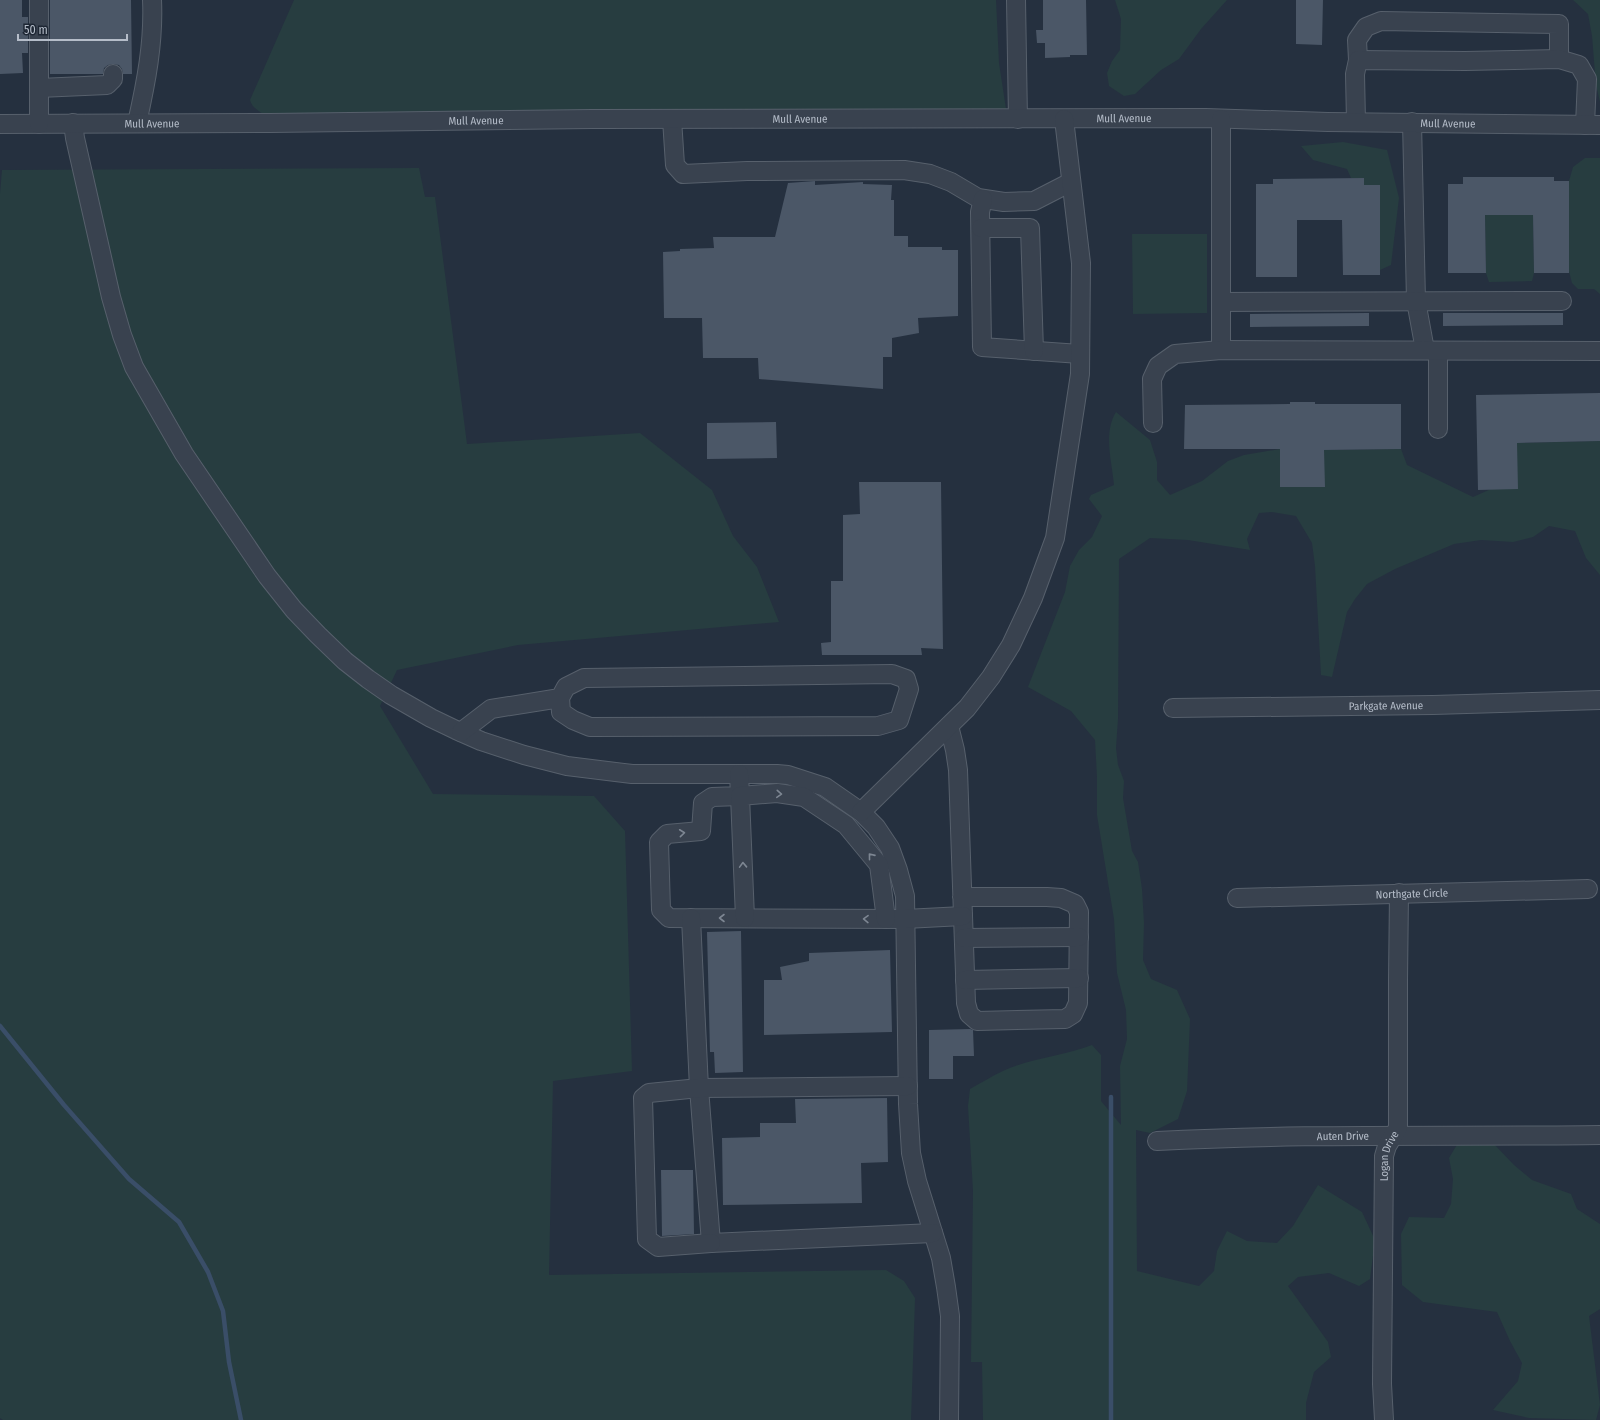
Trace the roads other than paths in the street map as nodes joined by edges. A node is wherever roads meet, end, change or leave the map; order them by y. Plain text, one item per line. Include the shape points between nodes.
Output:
1 (39, 0) edge
2 (152, 0) edge
3 (1016, 0) edge
4 (1559, 59) junction
5 (1358, 60) junction
6 (114, 74) dead end
7 (39, 88) junction
8 (1018, 118) junction
9 (672, 119) junction
10 (1064, 119) junction
11 (1221, 119) junction
12 (1356, 122) junction
13 (1412, 122) junction
14 (73, 123) junction
15 (137, 123) junction
16 (0, 124) edge
17 (39, 124) junction
18 (1593, 125) edge
19 (1071, 182) junction
20 (983, 199) junction
21 (981, 228) junction
22 (1416, 301) junction
23 (1562, 301) dead end
24 (1221, 302) junction
25 (1034, 350) junction
26 (1221, 350) junction
27 (1431, 351) junction
28 (1600, 351) edge
29 (1080, 354) junction
30 (1153, 423) dead end
31 (1438, 429) dead end
32 (560, 698) junction
33 (1600, 700) edge
34 (1173, 708) dead end
35 (949, 726) junction
36 (461, 732) junction
37 (739, 774) junction
38 (740, 796) junction
39 (860, 812) junction
40 (1588, 889) dead end
41 (1399, 893) junction
42 (962, 897) junction
43 (1237, 898) dead end
44 (963, 916) junction
45 (691, 918) junction
46 (745, 918) junction
47 (886, 919) junction
48 (905, 919) junction
49 (964, 938) junction
50 (1079, 938) junction
51 (1079, 978) junction
52 (965, 980) junction
53 (908, 1086) junction
54 (699, 1088) junction
55 (1600, 1135) edge
56 (1394, 1137) junction
57 (1157, 1142) dead end
58 (933, 1233) junction
59 (711, 1243) junction
60 (949, 1420) edge
61 (1384, 1420) edge

1 - 7 street
2 - 15 street via 146,81
3 - 8 street
4 - 5 street via 1465,62
4 - 5 street via 1559,24 1381,21 1366,27 1356,40
4 - 18 street via 1579,65 1587,79
5 - 12 street via 1355,74
6 - 7 street via 107,85
7 - 17 street
8 - 9 street, Mull Avenue
8 - 10 street, Mull Avenue
9 - 15 street, Mull Avenue
9 - 20 street via 675,165 683,174 904,170 930,174
10 - 11 street, Mull Avenue
10 - 19 street
11 - 12 street, Mull Avenue
11 - 24 street
12 - 13 street, Mull Avenue
13 - 18 street, Mull Avenue
13 - 22 street
14 - 15 street, Mull Avenue
14 - 17 street, Mull Avenue
14 - 36 street via 98,246 122,335 134,367 184,454 268,576 294,610 318,635 345,661 391,695
16 - 17 street, Mull Avenue
19 - 20 street via 1034,201 1004,202
19 - 29 street via 1082,263
20 - 21 street via 980,212
21 - 25 street via 1030,228
21 - 25 street via 982,347
22 - 23 street
22 - 24 street
22 - 27 street
24 - 26 street
25 - 29 street
26 - 27 street
26 - 30 street via 1175,354 1158,366 1152,380
27 - 28 street
27 - 31 street
29 - 35 street via 1080,374 1056,538 1033,598 1011,645 967,708
32 - 32 street via 566,687 584,678 892,674 906,679 909,689 898,720 878,726 590,727 561,712
32 - 36 street via 491,709
33 - 34 street, Parkgate Avenue
35 - 39 street
35 - 42 street via 958,770
36 - 37 street via 524,755 567,766 632,774
37 - 38 street
37 - 39 street via 788,776 825,787
45 -> 38 street via 669,918 661,910 659,842 667,834 701,831 703,803 712,797
46 -> 38 street
38 - 47 street via 777,793 804,797 846,825 879,865
39 - 48 street via 876,827 890,848 905,896
40 - 41 street, Northgate Circle
41 - 43 street, Northgate Circle
41 - 56 street, Logan Drive via 1399,1112 1398,1128
42 - 44 street
42 - 50 street via 1061,898 1075,904 1079,912
44 - 48 street
44 - 49 street
46 -> 45 street
45 - 54 street
47 -> 46 street
47 - 48 street
48 - 53 street
49 - 50 street
49 - 52 street
50 - 51 street
51 - 52 street
51 - 52 street via 1078,1003 1073,1014 1065,1019 977,1021 969,1014
53 - 54 street
53 - 58 street via 911,1153
54 - 59 street
54 - 59 street via 649,1093 643,1098 647,1239 658,1247
55 - 56 street, Auten Drive
56 - 57 street, Auten Drive via 1196,1139
56 - 61 street, Logan Drive via 1387,1146 1384,1156
58 - 59 street
58 - 60 street via 941,1258 950,1316

